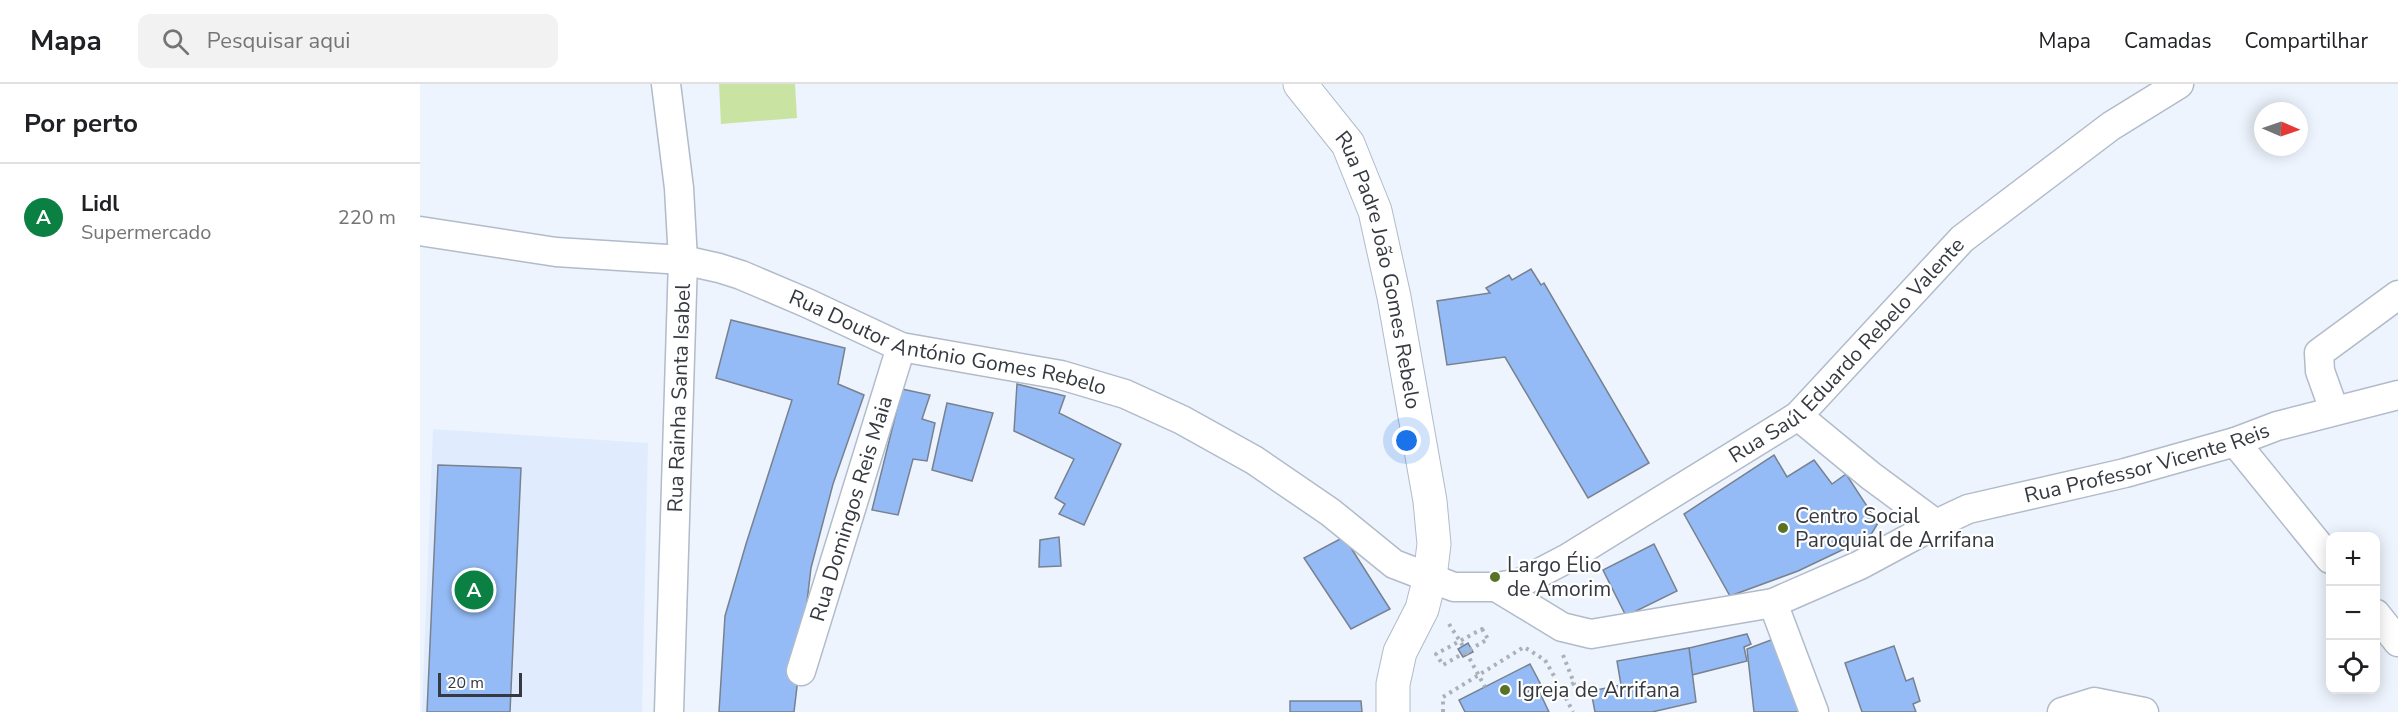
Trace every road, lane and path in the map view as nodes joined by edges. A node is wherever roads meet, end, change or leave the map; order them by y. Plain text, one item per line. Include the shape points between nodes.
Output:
1 (666, 84) edge
2 (1300, 84) edge
3 (2179, 84) edge
4 (420, 231) edge
5 (683, 260) junction
6 (2398, 295) edge
7 (901, 347) junction
8 (2398, 395) edge
9 (2334, 410) junction
10 (1798, 416) junction
11 (2235, 442) junction
12 (1936, 524) junction
13 (2326, 553) edge
14 (1430, 577) junction
15 (1496, 586) junction
16 (1773, 603) junction
17 (2380, 619) edge
18 (1448, 621) dead end
19 (1460, 641) junction
20 (2398, 642) edge
21 (1463, 646) dead end
22 (1466, 652) junction
23 (1562, 652) dead end
24 (801, 671) dead end
25 (1478, 675) junction
26 (1485, 687) dead end
27 (1562, 690) junction
28 (669, 712) edge
29 (1393, 712) edge
30 (1443, 712) edge
31 (1574, 712) edge
32 (1814, 712) edge
33 (2062, 712) edge
34 (2144, 712) edge

1 - 5 street, Rua Rainha Santa Isabel
2 - 14 main road, Rua Padre João Gomes Rebelo via 1348,144 1375,211 1431,501 1434,544
3 - 10 street, Rua Saúl Eduardo Rebelo Valente via 2111,126 1962,239
4 - 5 street, Rua Doutor António Gomes Rebelo via 556,252
5 - 7 street, Rua Doutor António Gomes Rebelo via 741,275
5 - 28 street, Rua Rainha Santa Isabel
6 - 9 street via 2319,353 2320,371
7 - 14 street, Rua Doutor António Gomes Rebelo via 1061,375 1125,394 1254,460 1330,512 1394,564
7 - 24 street, Rua Domingos Reis Maia
8 - 9 street, Rua Professor Vicente Reis
9 - 11 street, Rua Professor Vicente Reis
10 - 12 street
10 - 15 street, Rua Saúl Eduardo Rebelo Valente via 1568,558 1520,583
11 - 12 street, Rua Professor Vicente Reis via 2125,473 1968,509
11 - 13 street
12 - 16 street, Rua Professor Vicente Reis via 1860,565
14 - 15 street via 1454,587
14 - 29 main road, Rua Padre João Gomes Rebelo via 1422,609 1400,652 1393,684
15 - 16 street, Rua Professor Vicente Reis via 1562,627 1592,634
16 - 32 street
17 - 20 street
18 - 19 path
19 - 21 path
19 - 22 path via 1482,628 1488,639
19 - 22 path via 1436,654 1443,665
22 - 25 path
23 - 27 path via 1574,684
25 - 26 path
25 - 27 path via 1524,647 1545,660
25 - 30 path via 1443,697
27 - 31 path
33 - 34 street via 2094,702

